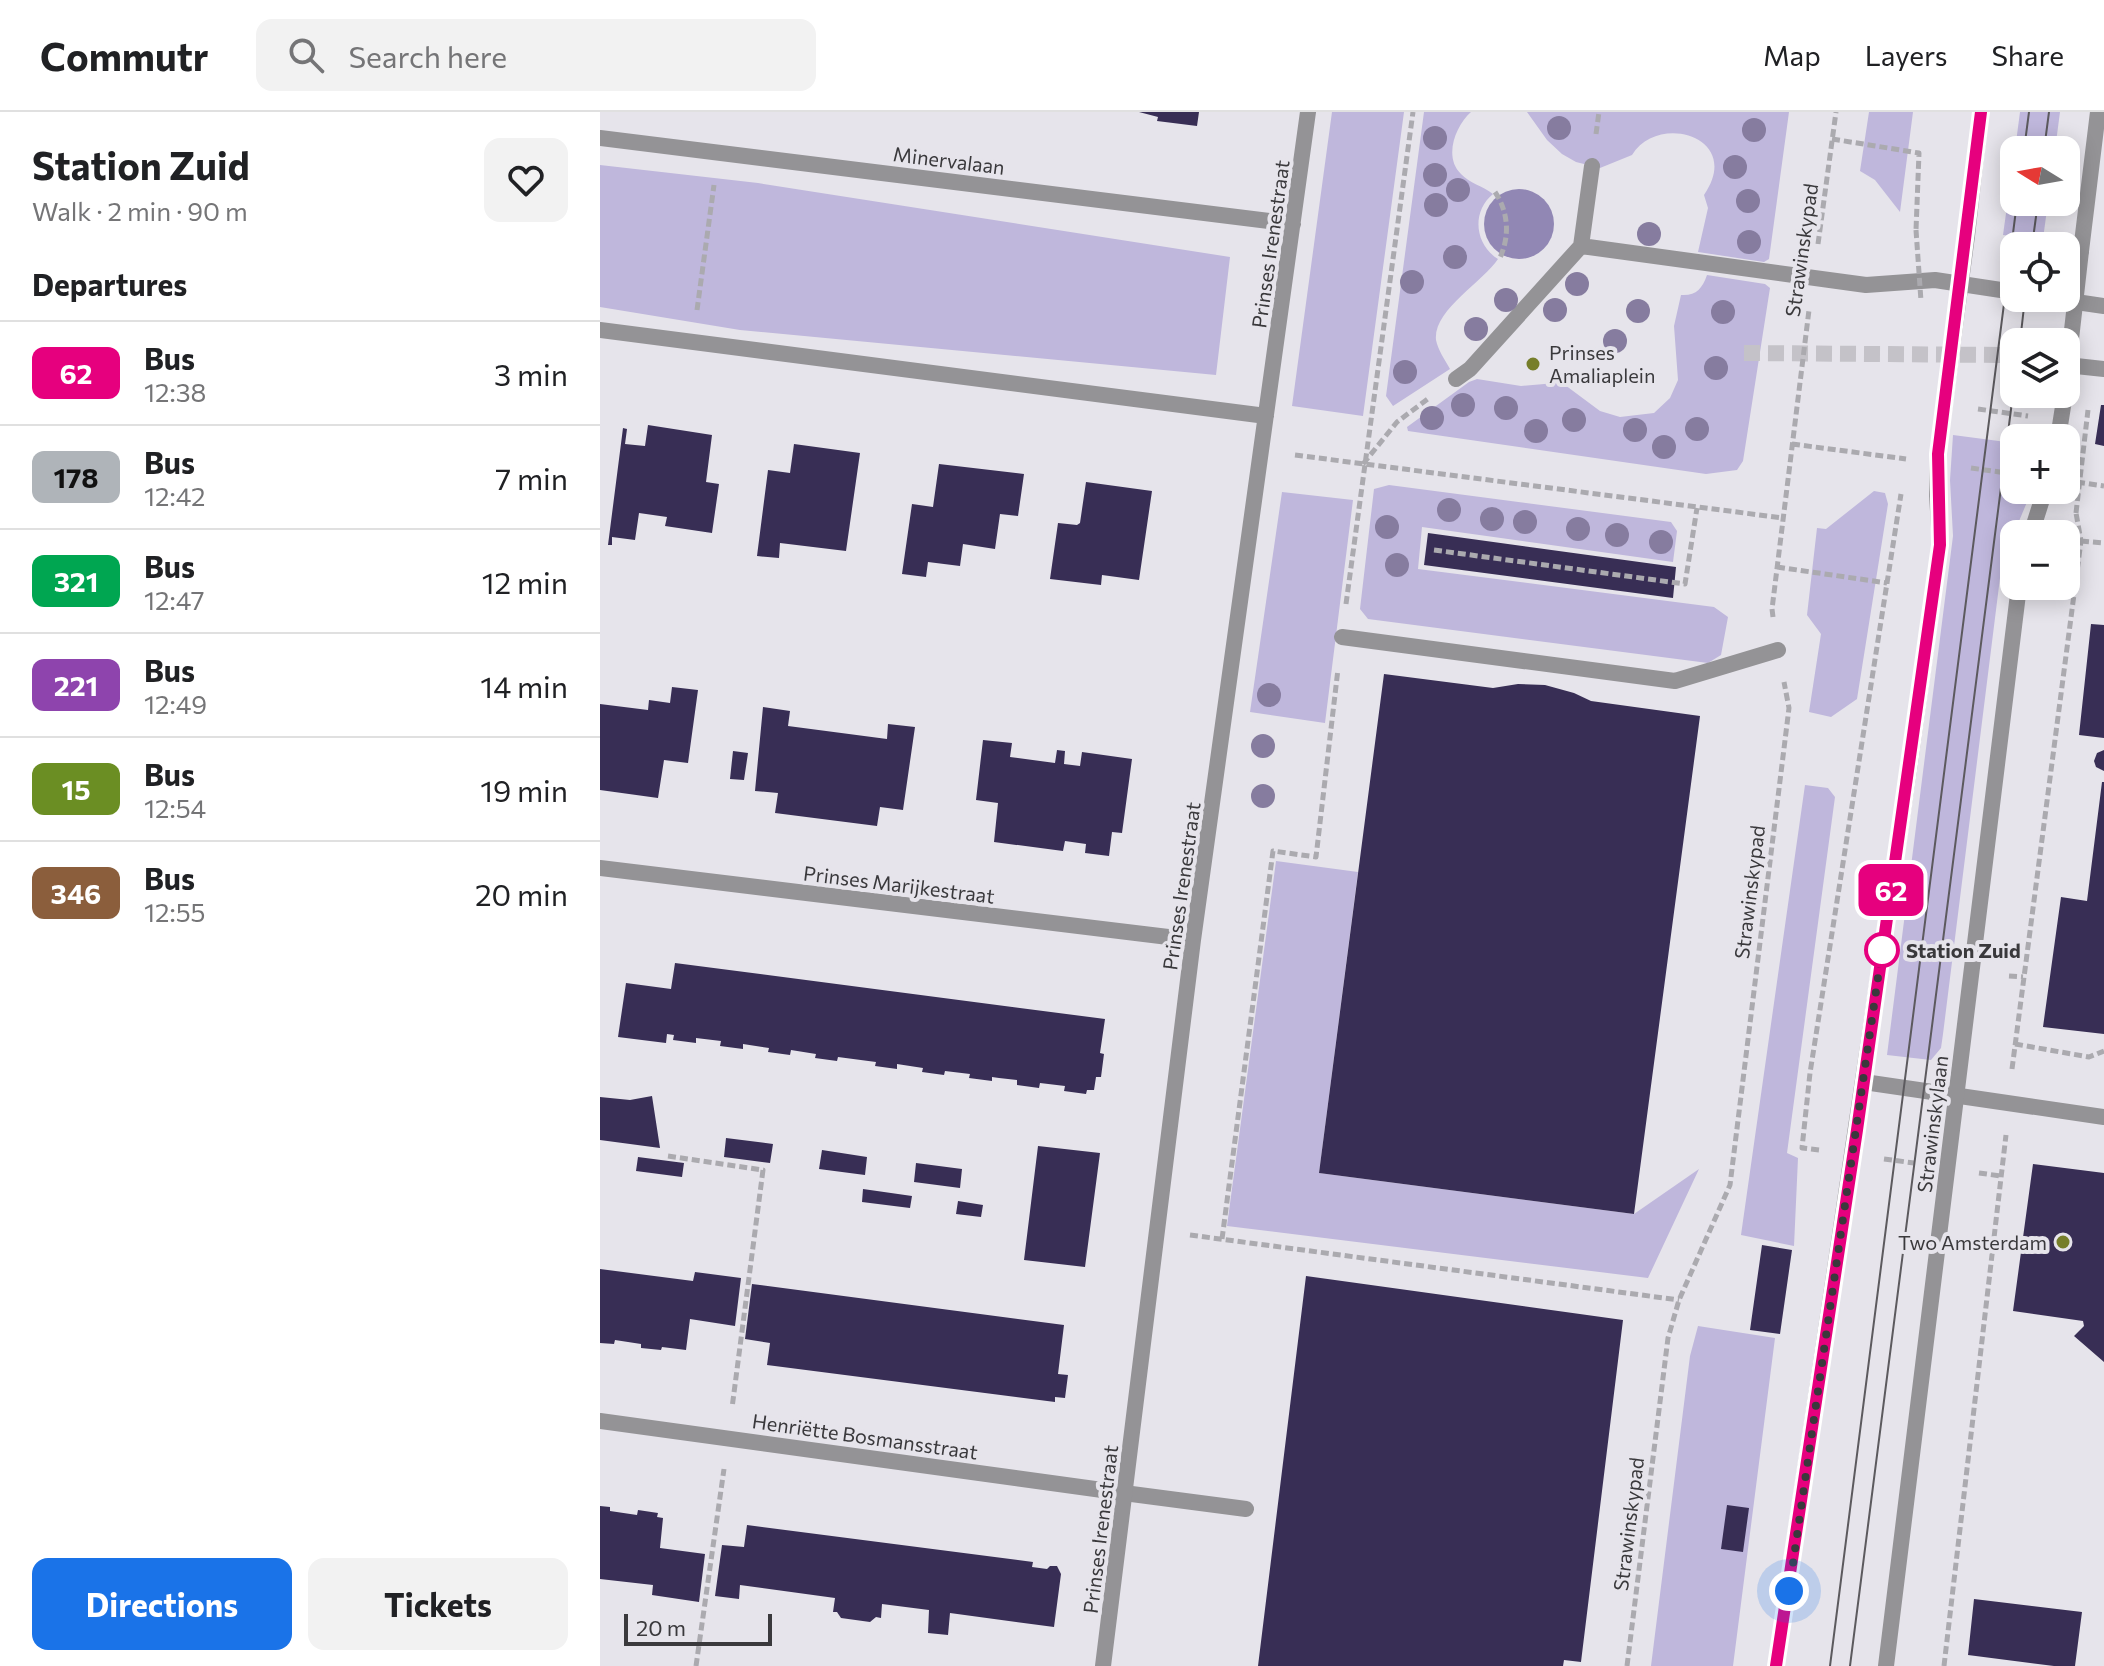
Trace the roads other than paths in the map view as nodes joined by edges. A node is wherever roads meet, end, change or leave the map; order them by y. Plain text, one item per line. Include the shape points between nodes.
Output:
1 (1308, 112) edge
2 (1981, 112) edge
3 (2098, 112) edge
4 (600, 138) edge
5 (1592, 166) dead end
6 (1293, 224) junction
7 (1581, 246) junction
8 (2000, 290) edge
9 (2072, 328) edge
10 (600, 330) edge
11 (2080, 366) edge
12 (2104, 369) edge
13 (1456, 379) road end
14 (1266, 416) junction
15 (2017, 600) edge
16 (1342, 637) road end
17 (1778, 650) road end
18 (600, 868) edge
19 (1193, 940) junction
20 (1864, 1082) junction
21 (1956, 1095) junction
22 (2104, 1117) edge
23 (600, 1421) edge
24 (1124, 1493) junction
25 (1246, 1509) dead end
26 (1103, 1666) edge
27 (1776, 1666) edge
28 (1886, 1666) edge

1 - 6 street, Prinses Irenestraat
2 - 20 street, bridge via 1938,454 1940,545
3 - 9 street, bridge
4 - 6 street, Minervalaan
5 - 7 street
6 - 14 street, Prinses Irenestraat
7 - 8 street via 1866,285 1935,280
7 - 13 street
10 - 14 street
11 - 12 street
14 - 19 street, Prinses Irenestraat
15 - 21 street, Strawinskylaan
16 - 17 street via 1675,681
18 - 19 street, Prinses Marijkestraat
19 - 24 street, Prinses Irenestraat
20 - 21 street
20 - 27 street
21 - 22 street
21 - 28 street, Strawinskylaan
23 - 24 street, Henriëtte Bosmansstraat
24 - 25 street, Henriëtte Bosmansstraat
24 - 26 street, Prinses Irenestraat

